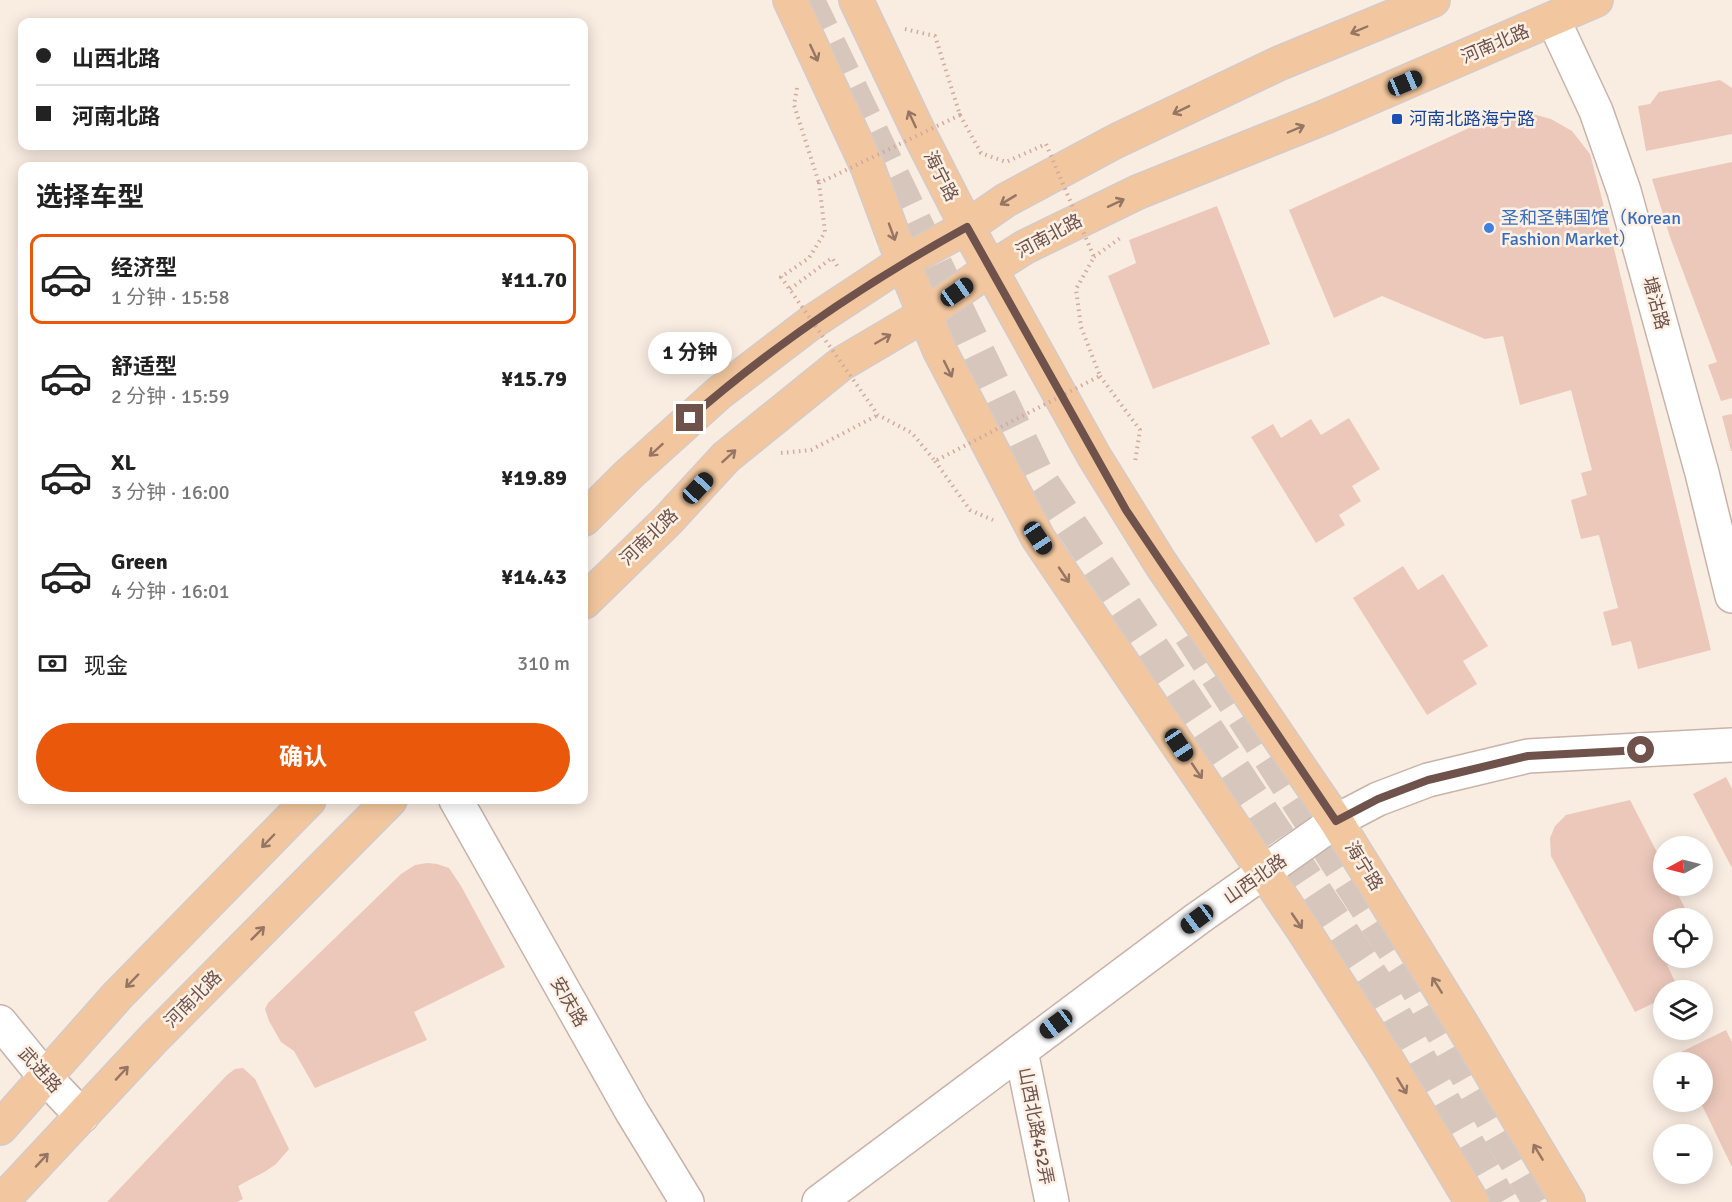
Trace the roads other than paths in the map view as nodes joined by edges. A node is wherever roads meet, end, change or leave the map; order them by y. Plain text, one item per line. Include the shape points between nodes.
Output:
1 (790, 0) edge
2 (856, 0) edge
3 (1433, 0) edge
4 (1596, 0) edge
5 (1391, 7) edge
6 (1553, 19) junction
7 (967, 227) junction
8 (903, 262) junction
9 (990, 269) junction
10 (924, 315) junction
11 (588, 515) edge
12 (1732, 596) edge
13 (588, 598) edge
14 (1732, 744) edge
15 (305, 804) edge
16 (386, 804) edge
17 (458, 804) edge
18 (1336, 821) junction
19 (1265, 873) junction
20 (0, 1022) edge
21 (1021, 1051) junction
22 (45, 1077) junction
23 (82, 1116) junction
24 (0, 1128) edge
25 (2, 1202) edge
26 (687, 1202) edge
27 (819, 1202) edge
28 (1052, 1202) edge
29 (1472, 1202) edge
30 (1568, 1202) edge

1 -> 8 main road via 868,168
7 -> 2 main road, 海宁路
3 - 5 main road
4 - 6 main road, 河南北路
5 -> 7 main road via 1116,141 1006,200
9 -> 6 main road, 河南北路 via 1062,227 1138,192
6 - 12 street, 塘沽路 via 1596,111 1624,191
7 - 8 main road
7 - 9 main road, 海宁路
8 - 10 main road
8 -> 11 main road via 812,322 719,393
9 - 10 main road, 河南北路
9 - 18 main road, 海宁路 via 1126,510
13 -> 10 main road, 河南北路 via 726,457 841,364
10 -> 19 main road via 954,381 1038,538
14 - 18 street, 山西北路 via 1528,756 1428,780
15 -> 22 main road via 118,995
23 -> 16 main road, 河南北路
17 - 26 street, 安庆路
18 - 19 street, 山西北路
30 -> 18 main road, 海宁路
19 - 21 street, 山西北路
19 -> 29 main road via 1387,1060
20 - 22 street, 武进路
21 - 27 street, 山西北路
21 - 28 street, 山西北路452弄
22 - 23 street, 武进路
22 - 24 main road
25 -> 23 main road, 河南北路

